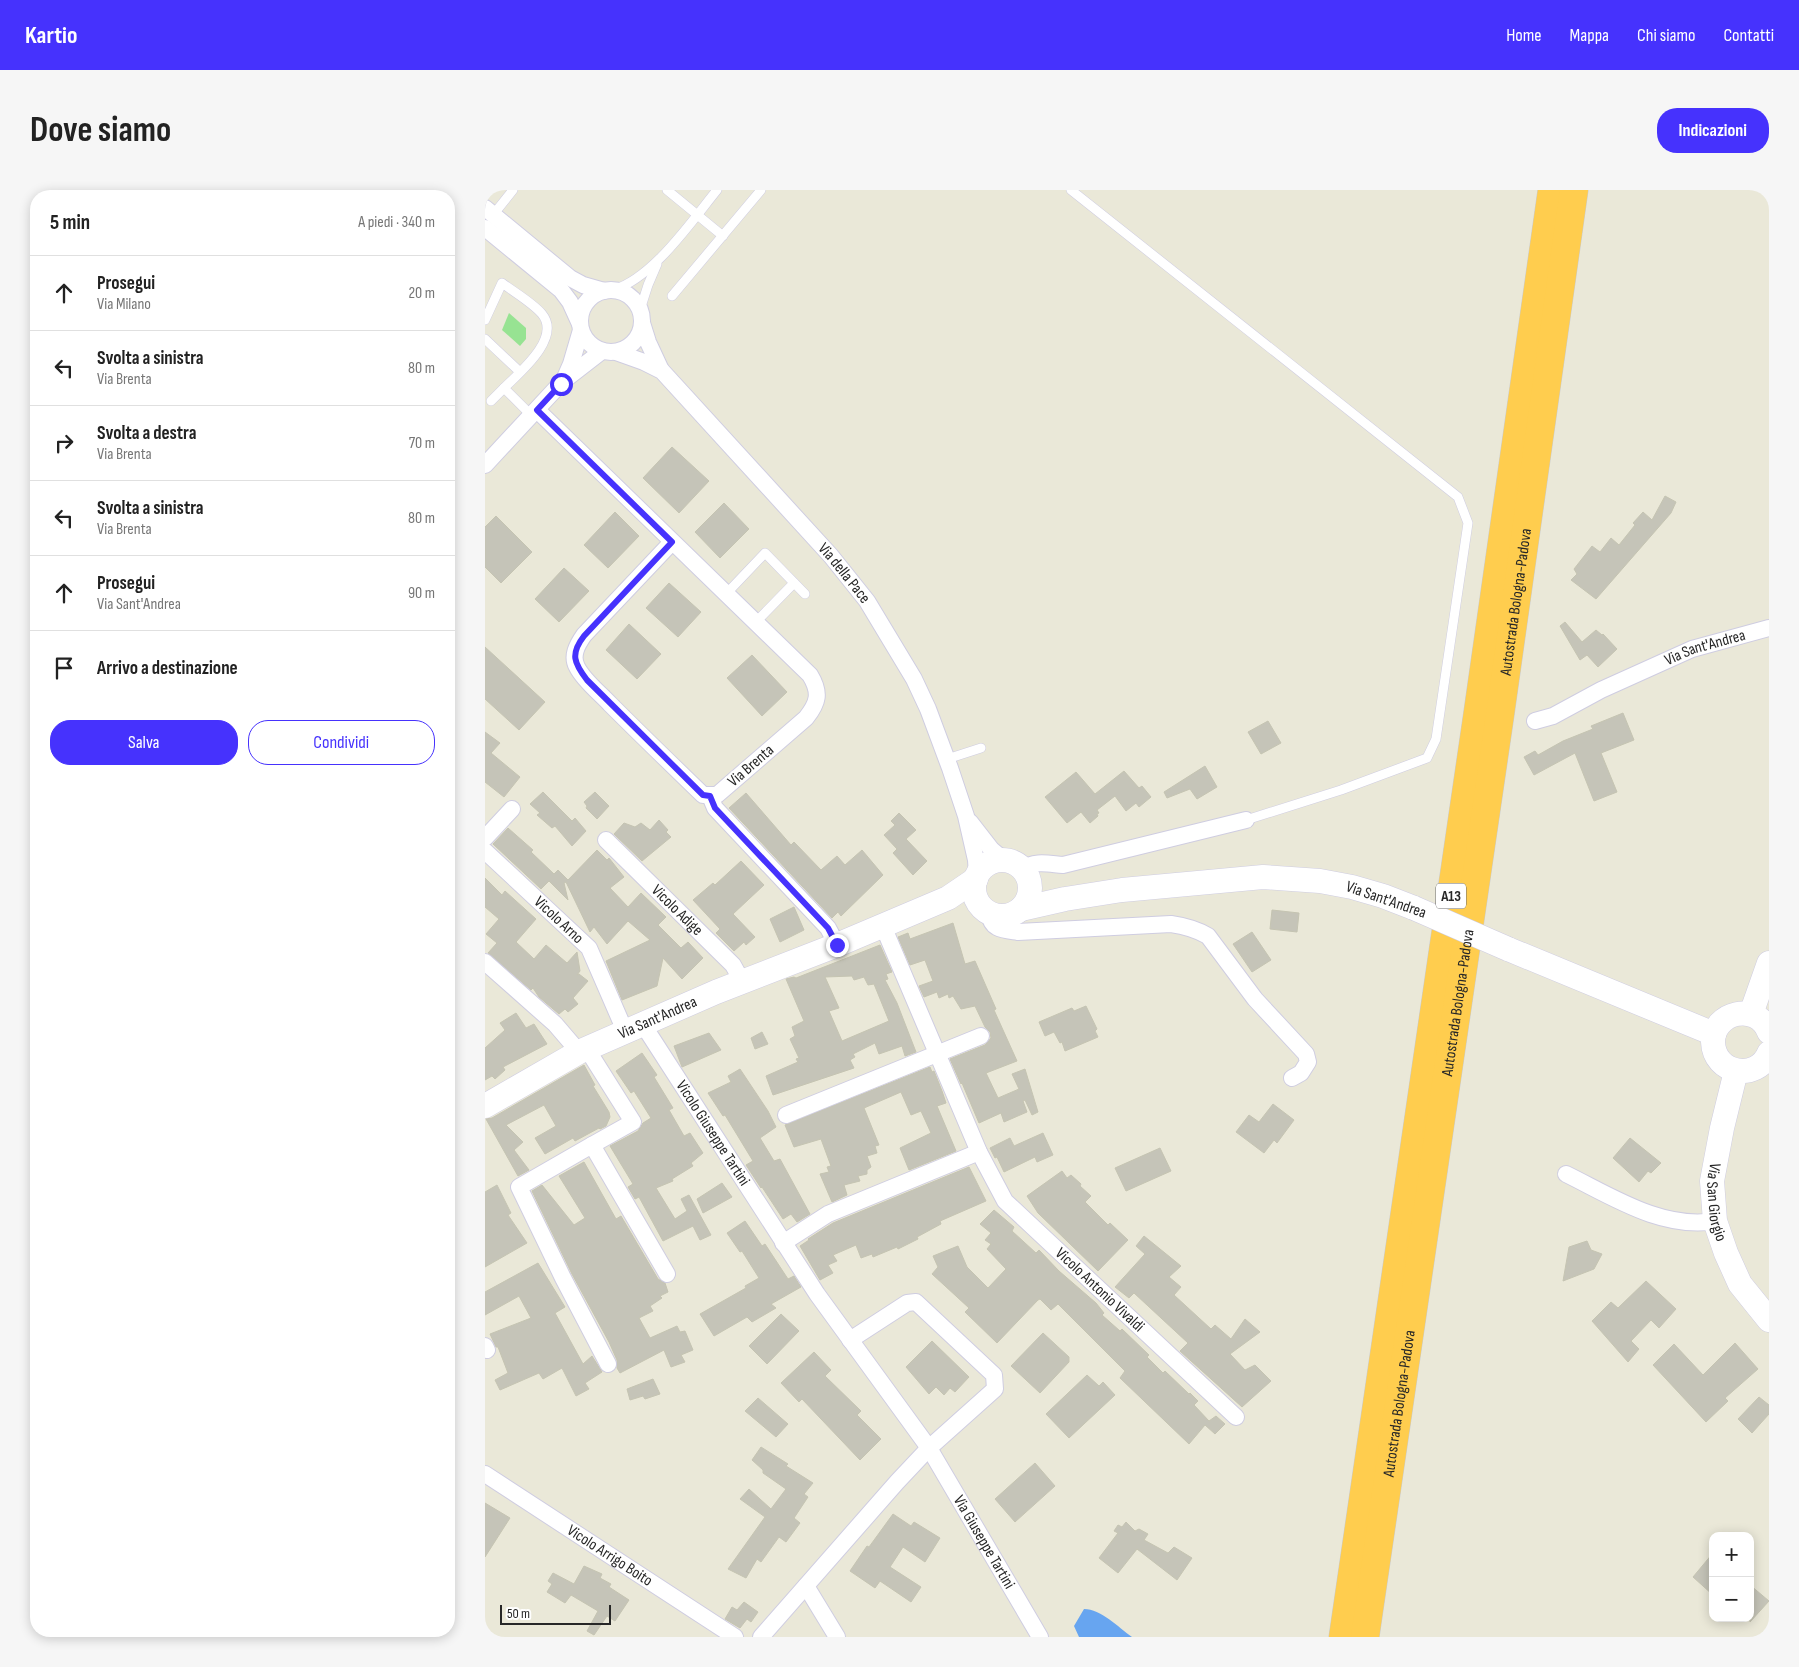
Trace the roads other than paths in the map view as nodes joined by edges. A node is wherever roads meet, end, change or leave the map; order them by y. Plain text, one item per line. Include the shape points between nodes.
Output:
1 (513, 190) edge
2 (667, 190) edge
3 (717, 190) edge
4 (761, 190) edge
5 (1071, 190) edge
6 (1552, 190) edge
7 (1574, 190) edge
8 (697, 214) junction
9 (487, 217) edge
10 (723, 236) junction
11 (659, 259) junction
12 (609, 290) junction
13 (672, 296) dead end
14 (641, 317) junction
15 (485, 320) edge
16 (580, 327) junction
17 (485, 339) edge
18 (609, 352) junction
19 (661, 370) junction
20 (520, 372) junction
21 (562, 382) junction
22 (504, 388) junction
23 (491, 401) dead end
24 (535, 413) junction
25 (485, 465) edge
26 (672, 542) junction
27 (795, 583) junction
28 (726, 594) junction
29 (805, 594) dead end
30 (755, 622) junction
31 (1769, 628) edge
32 (1535, 721) dead end
33 (981, 748) dead end
34 (947, 759) junction
35 (710, 796) junction
36 (512, 809) dead end
37 (965, 816) junction
38 (1246, 820) joint
39 (485, 838) edge
40 (606, 840) dead end
41 (485, 851) edge
42 (1019, 870) junction
43 (977, 877) junction
44 (948, 898) junction
45 (1065, 898) junction
46 (984, 909) junction
47 (1021, 909) junction
48 (883, 926) junction
49 (837, 945) junction
50 (485, 962) edge
51 (1769, 963) edge
52 (743, 983) junction
53 (1751, 1014) junction
54 (634, 1027) junction
55 (1769, 1032) edge
56 (1714, 1034) junction
57 (981, 1036) dead end
58 (583, 1050) junction
59 (1769, 1053) edge
60 (937, 1054) junction
61 (1736, 1071) junction
62 (1292, 1078) dead end
63 (487, 1101) edge
64 (787, 1114) dead end
65 (592, 1145) junction
66 (979, 1152) junction
67 (1566, 1174) dead end
68 (1715, 1221) junction
69 (783, 1243) junction
70 (667, 1274) dead end
71 (1769, 1320) edge
72 (849, 1340) junction
73 (609, 1364) dead end
74 (1236, 1417) dead end
75 (929, 1448) junction
76 (485, 1474) edge
77 (806, 1586) junction
78 (788, 1607) junction
79 (822, 1612) junction
80 (735, 1637) edge
81 (761, 1637) edge
82 (837, 1637) edge
83 (1040, 1637) edge
84 (1343, 1637) edge
85 (1365, 1637) edge

1 - 9 lane
2 - 8 lane
3 - 8 lane
4 - 10 lane
5 - 38 lane via 1457,497 1468,523 1436,739 1427,758
6 - 84 highway, Autostrada Bologna-Padova / A13
7 - 85 highway, Autostrada Bologna-Padova / A13
8 - 10 lane
8 - 11 lane
9 - 12 street via 570,278 583,285
9 - 16 street via 510,238 527,263 561,290 570,302
10 - 13 lane
11 - 12 lane via 628,284
11 - 14 lane via 648,285
12 - 14 street via 630,296 636,302
12 - 16 street via 596,294 583,306
14 - 18 street via 637,339 624,350
14 - 19 street, Via della Pace
15 - 20 lane via 502,283 543,315 546,330 543,346
16 - 18 street via 585,340 593,347
16 - 21 street via 571,364
17 - 20 lane
18 - 19 street, Via della Pace
18 - 21 street
19 - 34 street, Via della Pace via 831,556 867,601 914,679
20 - 22 lane
21 - 24 street
22 - 23 lane
22 - 24 lane
24 - 25 street
24 - 26 street, Via Brenta
26 - 28 street, Via Brenta
26 - 35 street, Via Brenta via 584,636 575,655 577,666 587,680 703,795
27 - 28 lane via 765,553
27 - 29 lane
27 - 30 lane
28 - 30 street, Via Brenta
30 - 35 street, Via Brenta via 810,675 816,688 816,702 798,724 717,795
31 - 32 street, Via Sant'Andrea via 1692,649 1601,690 1553,716
33 - 34 lane
34 - 37 street, Via della Pace
35 - 49 street via 715,808 828,928
36 - 39 street
37 - 42 street, Via della Pace via 991,849
37 - 43 street, Via della Pace
38 - 42 street via 1063,865 1038,863
40 - 52 street, Vicolo Adige via 733,965
41 - 54 street, Vicolo Arno via 589,948
42 - 43 street via 993,861
42 - 45 street, Via Sant'Andrea via 1041,891
42 - 47 street via 1030,891
43 - 44 street, Via Sant'Andrea
43 - 46 street via 975,893
44 - 46 street via 970,901
44 - 48 street, Via Sant'Andrea
45 - 47 street, Via Sant'Andrea
45 - 56 street, Via Sant'Andrea, bridge via 1272,877 1352,887 1414,908
46 - 47 street via 1003,916
46 - 62 street via 996,927 1018,932 1171,924 1199,931 1208,936 1255,999 1306,1054 1308,1062
48 - 49 street, Via Sant'Andrea
48 - 60 street, Vicolo Antonio Vivaldi
49 - 52 street, Via Sant'Andrea
50 - 58 street
51 - 53 street
52 - 54 street, Via Sant'Andrea
53 - 55 street via 1761,1020
53 - 56 street via 1730,1016
54 - 58 street, Via Sant'Andrea
54 - 69 street, Vicolo Giuseppe Tartini
56 - 61 street via 1719,1060
57 - 60 street
58 - 63 street, Via Sant'Andrea
58 - 65 street via 633,1122
59 - 61 street via 1755,1069
60 - 64 street
60 - 66 street, Vicolo Antonio Vivaldi
61 - 68 street, Via San Giorgio via 1712,1181
65 - 70 street
65 - 73 street via 519,1187
66 - 69 street via 828,1214
66 - 74 street, Vicolo Antonio Vivaldi via 1005,1201
67 - 68 street via 1641,1210 1681,1223
68 - 71 street, Via San Giorgio via 1739,1284
69 - 72 street, Via Giuseppe Tartini
72 - 75 street, Via Giuseppe Tartini
72 - 75 street via 907,1303 916,1302 994,1375 995,1389
75 - 77 street
75 - 83 street, Via Giuseppe Tartini
76 - 80 street, Vicolo Arrigo Boito
77 - 78 street
77 - 79 street
78 - 79 street
78 - 81 street
79 - 82 street

